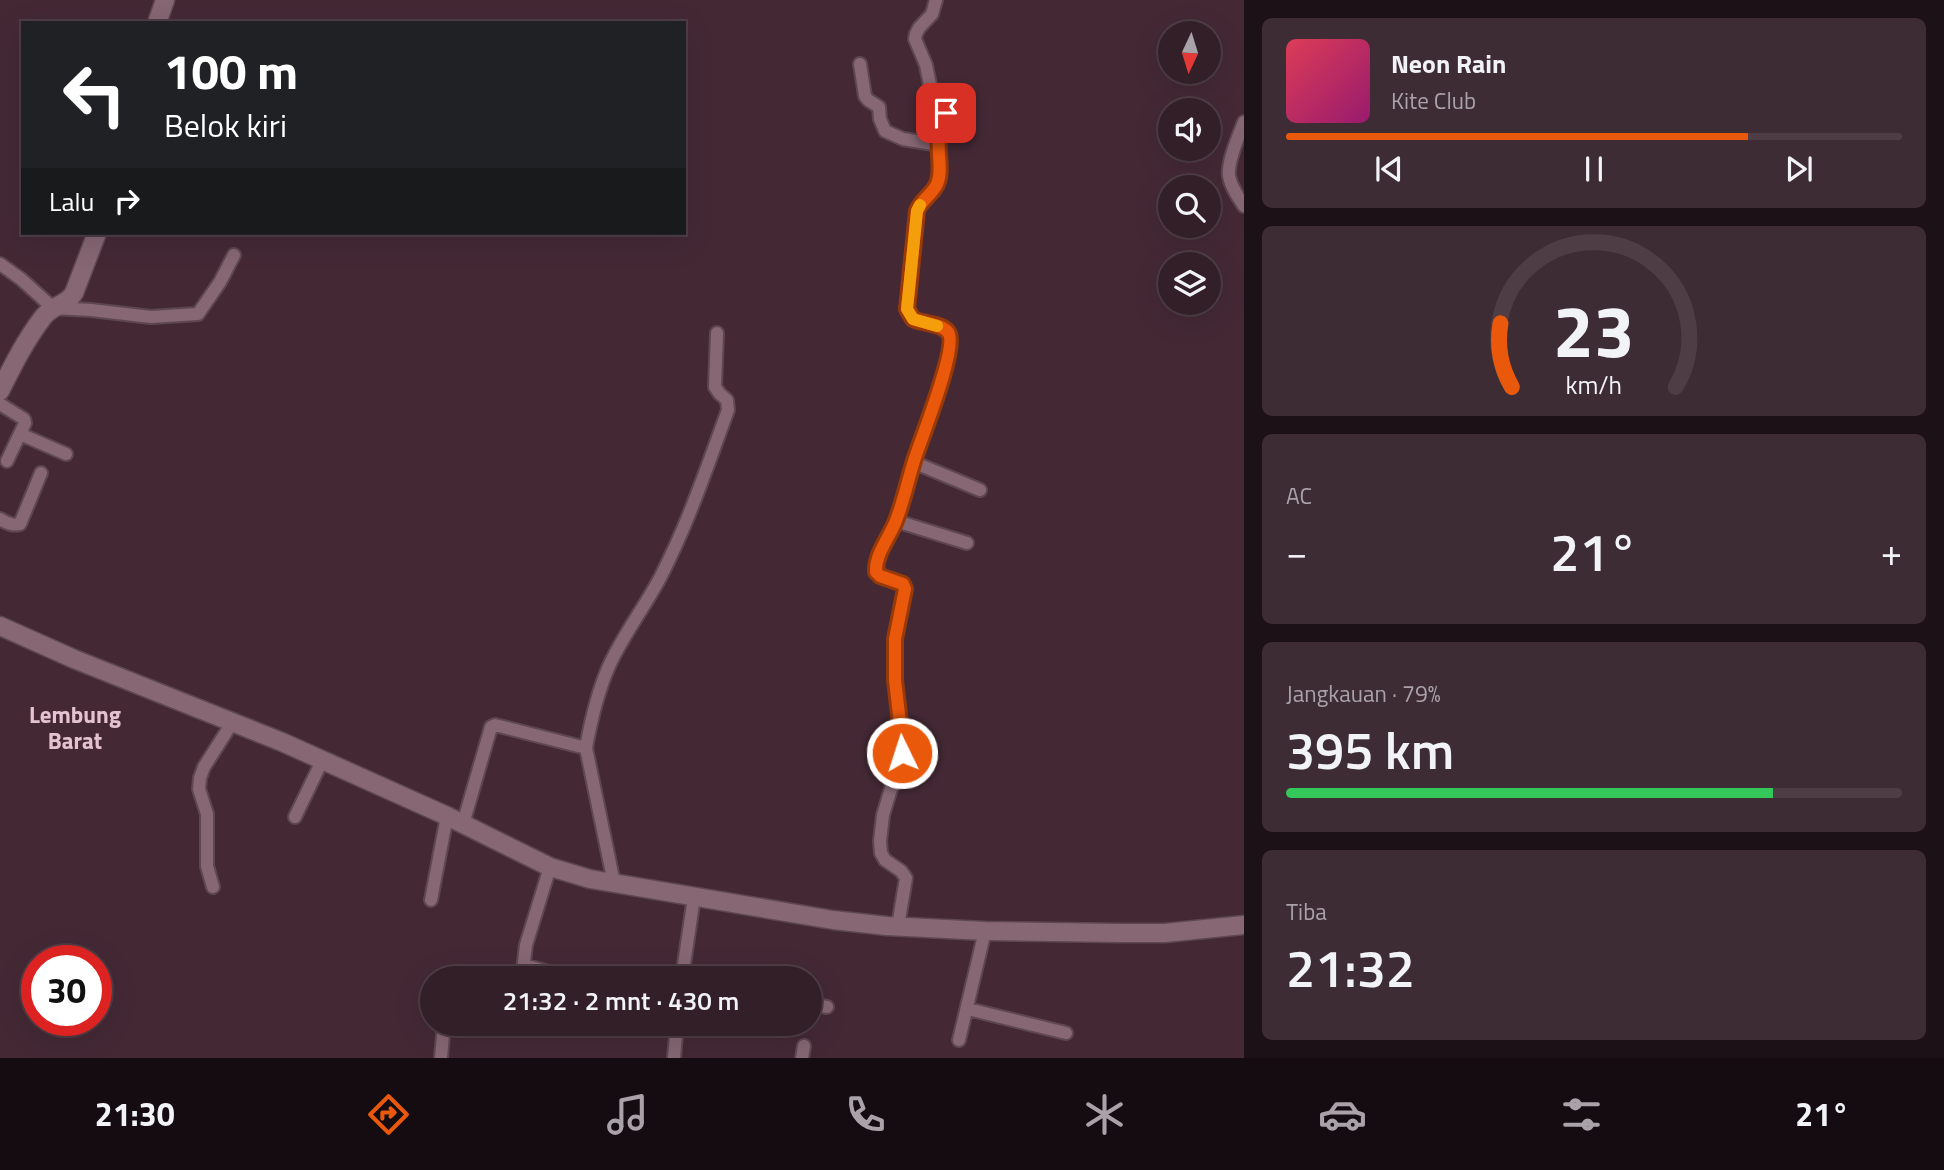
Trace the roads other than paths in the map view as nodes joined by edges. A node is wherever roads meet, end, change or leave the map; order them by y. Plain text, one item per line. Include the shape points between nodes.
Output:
1 (165, 0) edge
2 (936, 0) edge
3 (158, 21) edge
4 (860, 64) dead end
5 (1244, 122) edge
6 (939, 145) junction
7 (1244, 206) edge
8 (96, 235) edge
9 (234, 255) dead end
10 (0, 264) edge
11 (53, 308) junction
12 (717, 333) dead end
13 (0, 391) edge
14 (0, 404) edge
15 (20, 434) junction
16 (66, 454) dead end
17 (7, 461) dead end
18 (914, 462) junction
19 (41, 473) dead end
20 (980, 490) dead end
21 (0, 519) edge
22 (896, 521) junction
23 (967, 543) dead end
24 (0, 626) edge
25 (232, 723) junction
26 (586, 748) junction
27 (322, 761) junction
28 (295, 817) dead end
29 (455, 820) junction
30 (550, 867) junction
31 (614, 883) junction
32 (213, 887) dead end
33 (694, 897) junction
34 (431, 900) dead end
35 (1244, 925) edge
36 (898, 926) junction
37 (985, 931) junction
38 (524, 966) edge
39 (684, 966) edge
40 (822, 1006) edge
41 (827, 1007) dead end
42 (968, 1009) junction
43 (1066, 1033) dead end
44 (443, 1036) edge
45 (676, 1036) edge
46 (959, 1040) dead end
47 (441, 1058) edge
48 (674, 1058) edge

1 - 3 main road
2 - 6 street via 915,38 934,105 947,116
4 - 6 street via 865,96 879,107 885,131
5 - 7 street via 1229,175
6 - 18 street via 936,185 917,211 907,309 913,319 942,327 951,338
8 - 11 main road via 71,299
9 - 11 street via 201,311 194,315 151,317
10 - 11 street
11 - 13 main road via 20,351
12 - 26 street via 716,387 727,400 728,410 682,533 610,665
14 - 15 street via 24,419
15 - 16 street
15 - 17 street
18 - 20 street
18 - 22 street
19 - 21 street via 20,524
22 - 23 street
22 - 36 street via 876,572 905,589 895,639 902,753 880,841 885,860 906,878
24 - 25 main road
25 - 27 main road
25 - 32 street via 200,778
26 - 29 street via 491,727
26 - 31 street
27 - 28 street
27 - 29 main road
29 - 30 main road
29 - 34 street
30 - 31 main road
30 - 38 street
31 - 33 main road
33 - 36 main road
33 - 39 street
35 - 37 main road via 1165,933
36 - 37 main road
37 - 42 street
40 - 41 street
42 - 43 street
42 - 46 street
44 - 47 street
45 - 48 street

